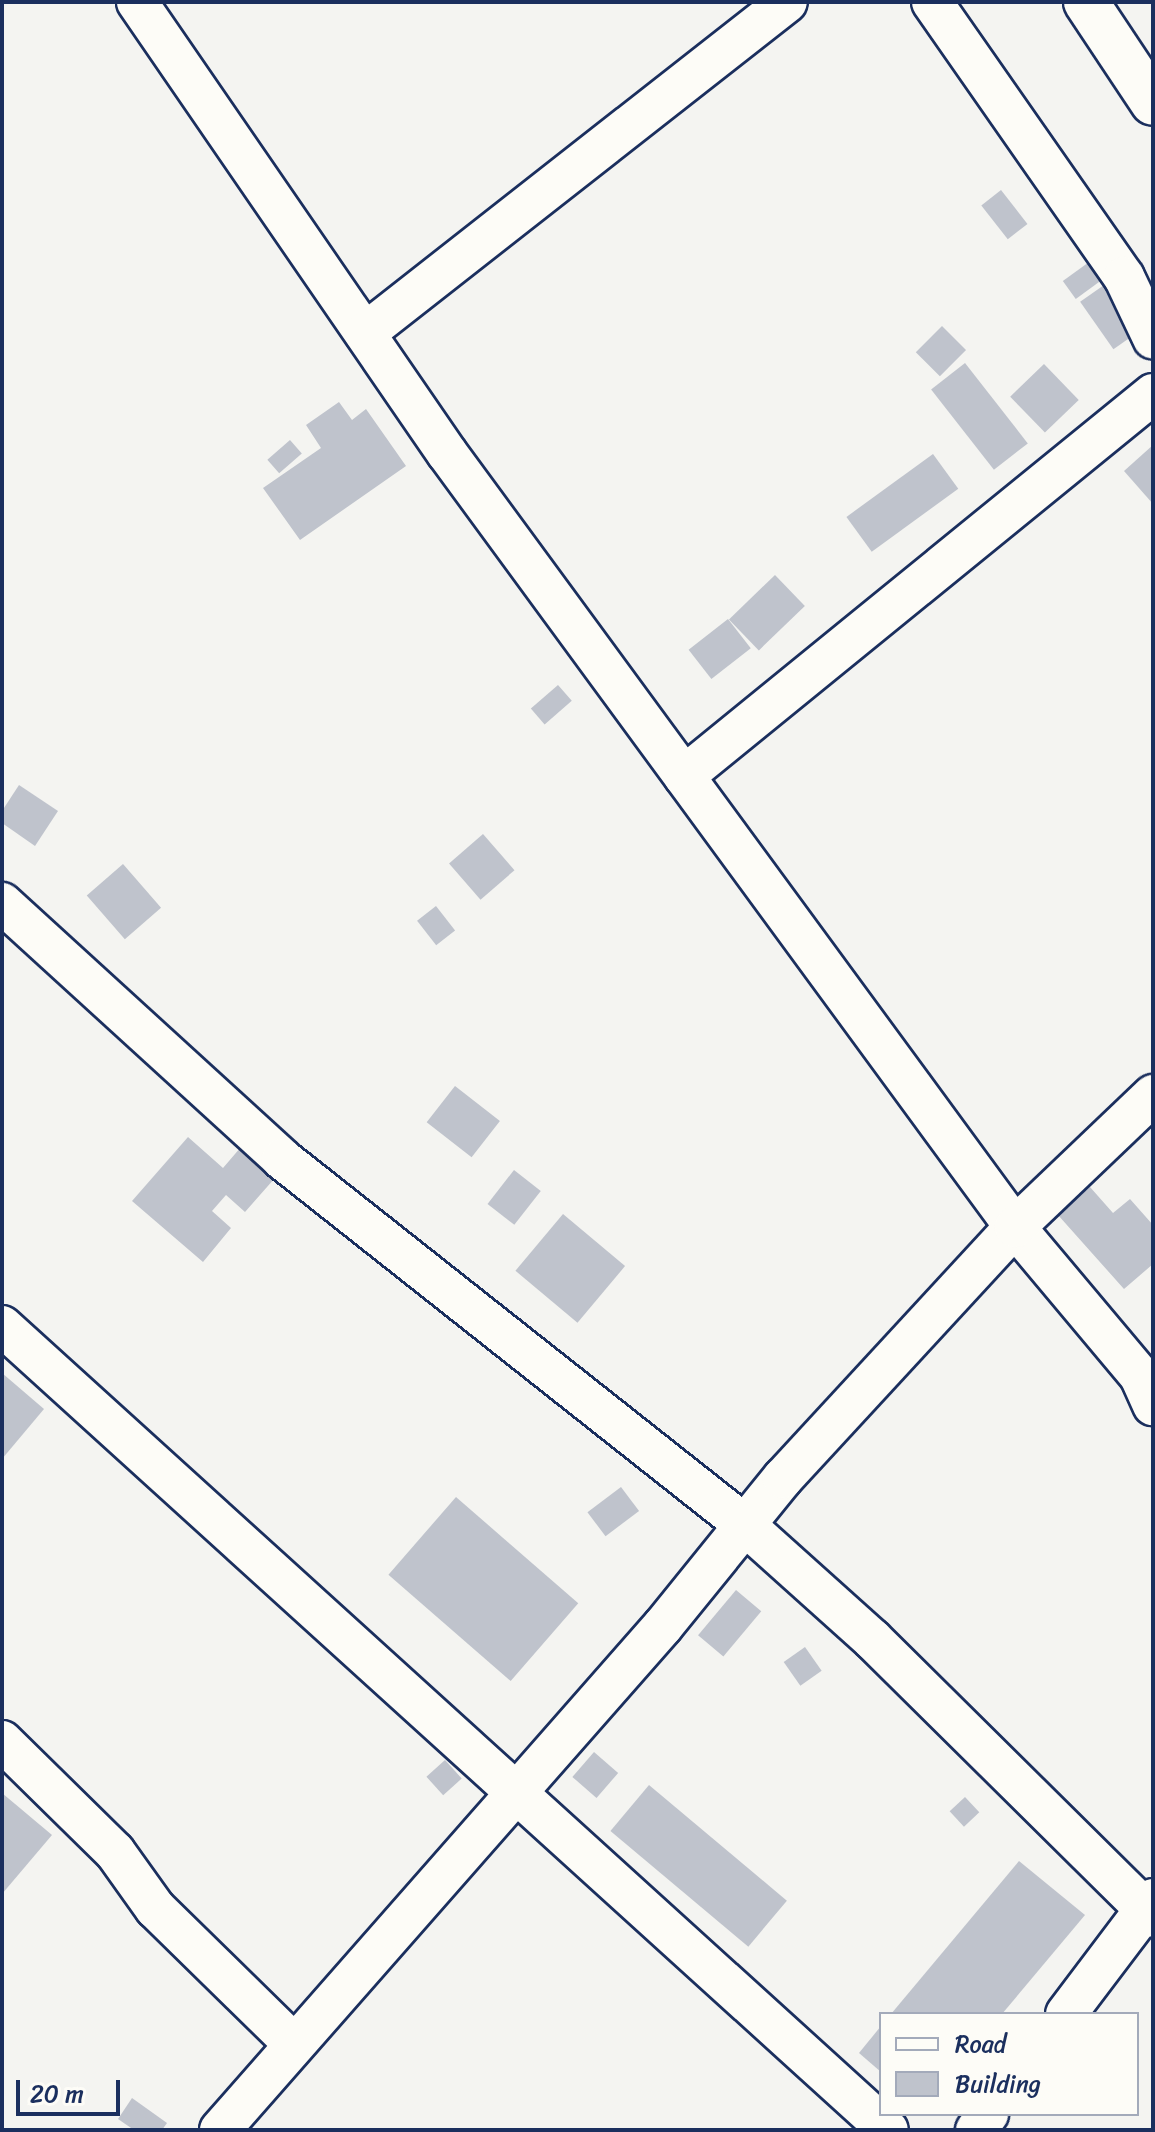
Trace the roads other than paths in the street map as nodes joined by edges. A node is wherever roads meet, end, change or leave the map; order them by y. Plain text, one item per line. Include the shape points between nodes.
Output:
1 (137, 2) edge
2 (787, 2) edge
3 (932, 2) edge
4 (1086, 2) edge
5 (1153, 103) edge
6 (365, 333) junction
7 (1153, 338) edge
8 (1153, 394) edge
9 (684, 776) junction
10 (2, 903) edge
11 (1153, 1095) edge
12 (1015, 1227) junction
13 (2, 1326) edge
14 (1153, 1405) edge
15 (745, 1525) junction
16 (2, 1741) edge
17 (515, 1793) junction
18 (1151, 1909) edge
19 (1068, 2012) edge
20 (294, 2044) junction
21 (220, 2130) edge
22 (888, 2130) edge

1 - 6 street
2 - 6 street
3 - 7 street via 1124,277
4 - 5 highway
6 - 9 street
8 - 9 street
9 - 12 street
10 - 15 street via 282,1159
11 - 12 street
12 - 14 street via 1140,1376
12 - 15 street
13 - 17 street
15 - 17 street
15 - 18 street
16 - 20 street via 115,1852 155,1908
17 - 20 street
17 - 22 street
18 - 19 street
20 - 21 street

